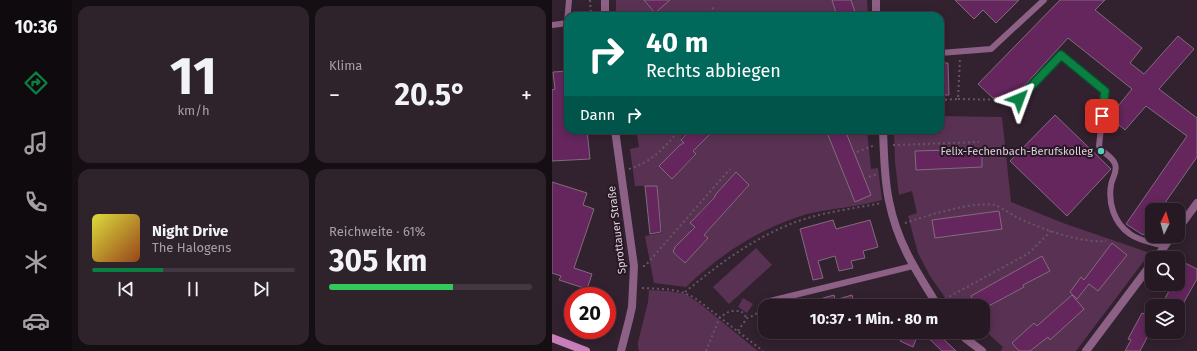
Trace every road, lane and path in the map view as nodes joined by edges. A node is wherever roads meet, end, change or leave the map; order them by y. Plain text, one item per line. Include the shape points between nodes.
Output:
1 (569, 0) edge
2 (590, 0) edge
3 (605, 0) edge
4 (876, 0) edge
5 (1044, 0) edge
6 (714, 7) dead end
7 (568, 12) edge
8 (590, 12) edge
9 (605, 12) edge
10 (709, 12) edge
11 (876, 12) edge
12 (564, 24) edge
13 (552, 25) edge
14 (960, 52) junction
15 (944, 53) edge
16 (958, 99) junction
17 (1019, 99) joint
18 (944, 100) edge
19 (616, 134) edge
20 (676, 134) edge
21 (883, 134) edge
22 (979, 142) dead end
23 (884, 144) junction
24 (857, 152) dead end
25 (730, 169) dead end
26 (621, 172) junction
27 (889, 201) junction
28 (1197, 203) edge
29 (1185, 219) edge
30 (896, 225) junction
31 (1052, 230) junction
32 (1106, 241) dead end
33 (1167, 243) edge
34 (1165, 246) junction
35 (1161, 251) edge
36 (634, 266) junction
37 (913, 266) junction
38 (1145, 272) edge
39 (634, 287) junction
40 (685, 292) junction
41 (778, 299) edge
42 (934, 299) edge
43 (946, 299) edge
44 (758, 311) edge
45 (720, 317) junction
46 (747, 318) junction
47 (738, 332) junction
48 (552, 338) edge
49 (966, 339) edge
50 (586, 351) edge
51 (621, 351) edge
52 (706, 351) edge
53 (763, 351) edge
54 (982, 351) edge
55 (1086, 351) edge

1 - 7 lane
2 - 8 path
3 - 9 street
4 - 11 street
5 - 14 lane via 991,49
6 - 10 path
12 - 13 lane
14 - 15 lane
14 - 16 path
16 - 17 path
16 - 18 path
17 - 34 lane via 1061,55 1105,91 1099,146 1115,163 1110,192 1112,209 1129,234
19 - 26 street, Sprottauer Straße
20 - 26 path via 649,161
21 - 23 street
22 - 23 path
23 - 24 path
23 - 27 street
25 - 36 path via 645,266
26 - 36 street, Sprottauer Straße
27 - 30 street
27 - 40 path via 808,218 772,232 730,257
28 - 29 street
30 - 31 path via 970,206 992,205
30 - 37 street
31 - 32 path via 1091,241
31 - 43 path via 1020,258
33 - 34 street
34 - 35 street
36 - 39 street, Sprottauer Straße
37 - 41 lane
37 - 42 street
38 - 55 street
39 - 40 path
39 - 51 street, Sprottauer Straße
40 - 45 path
44 - 46 path
45 - 46 path via 730,311 741,311
45 - 47 path
45 - 52 path
46 - 47 path
47 - 53 path
48 - 50 main road
49 - 54 street

